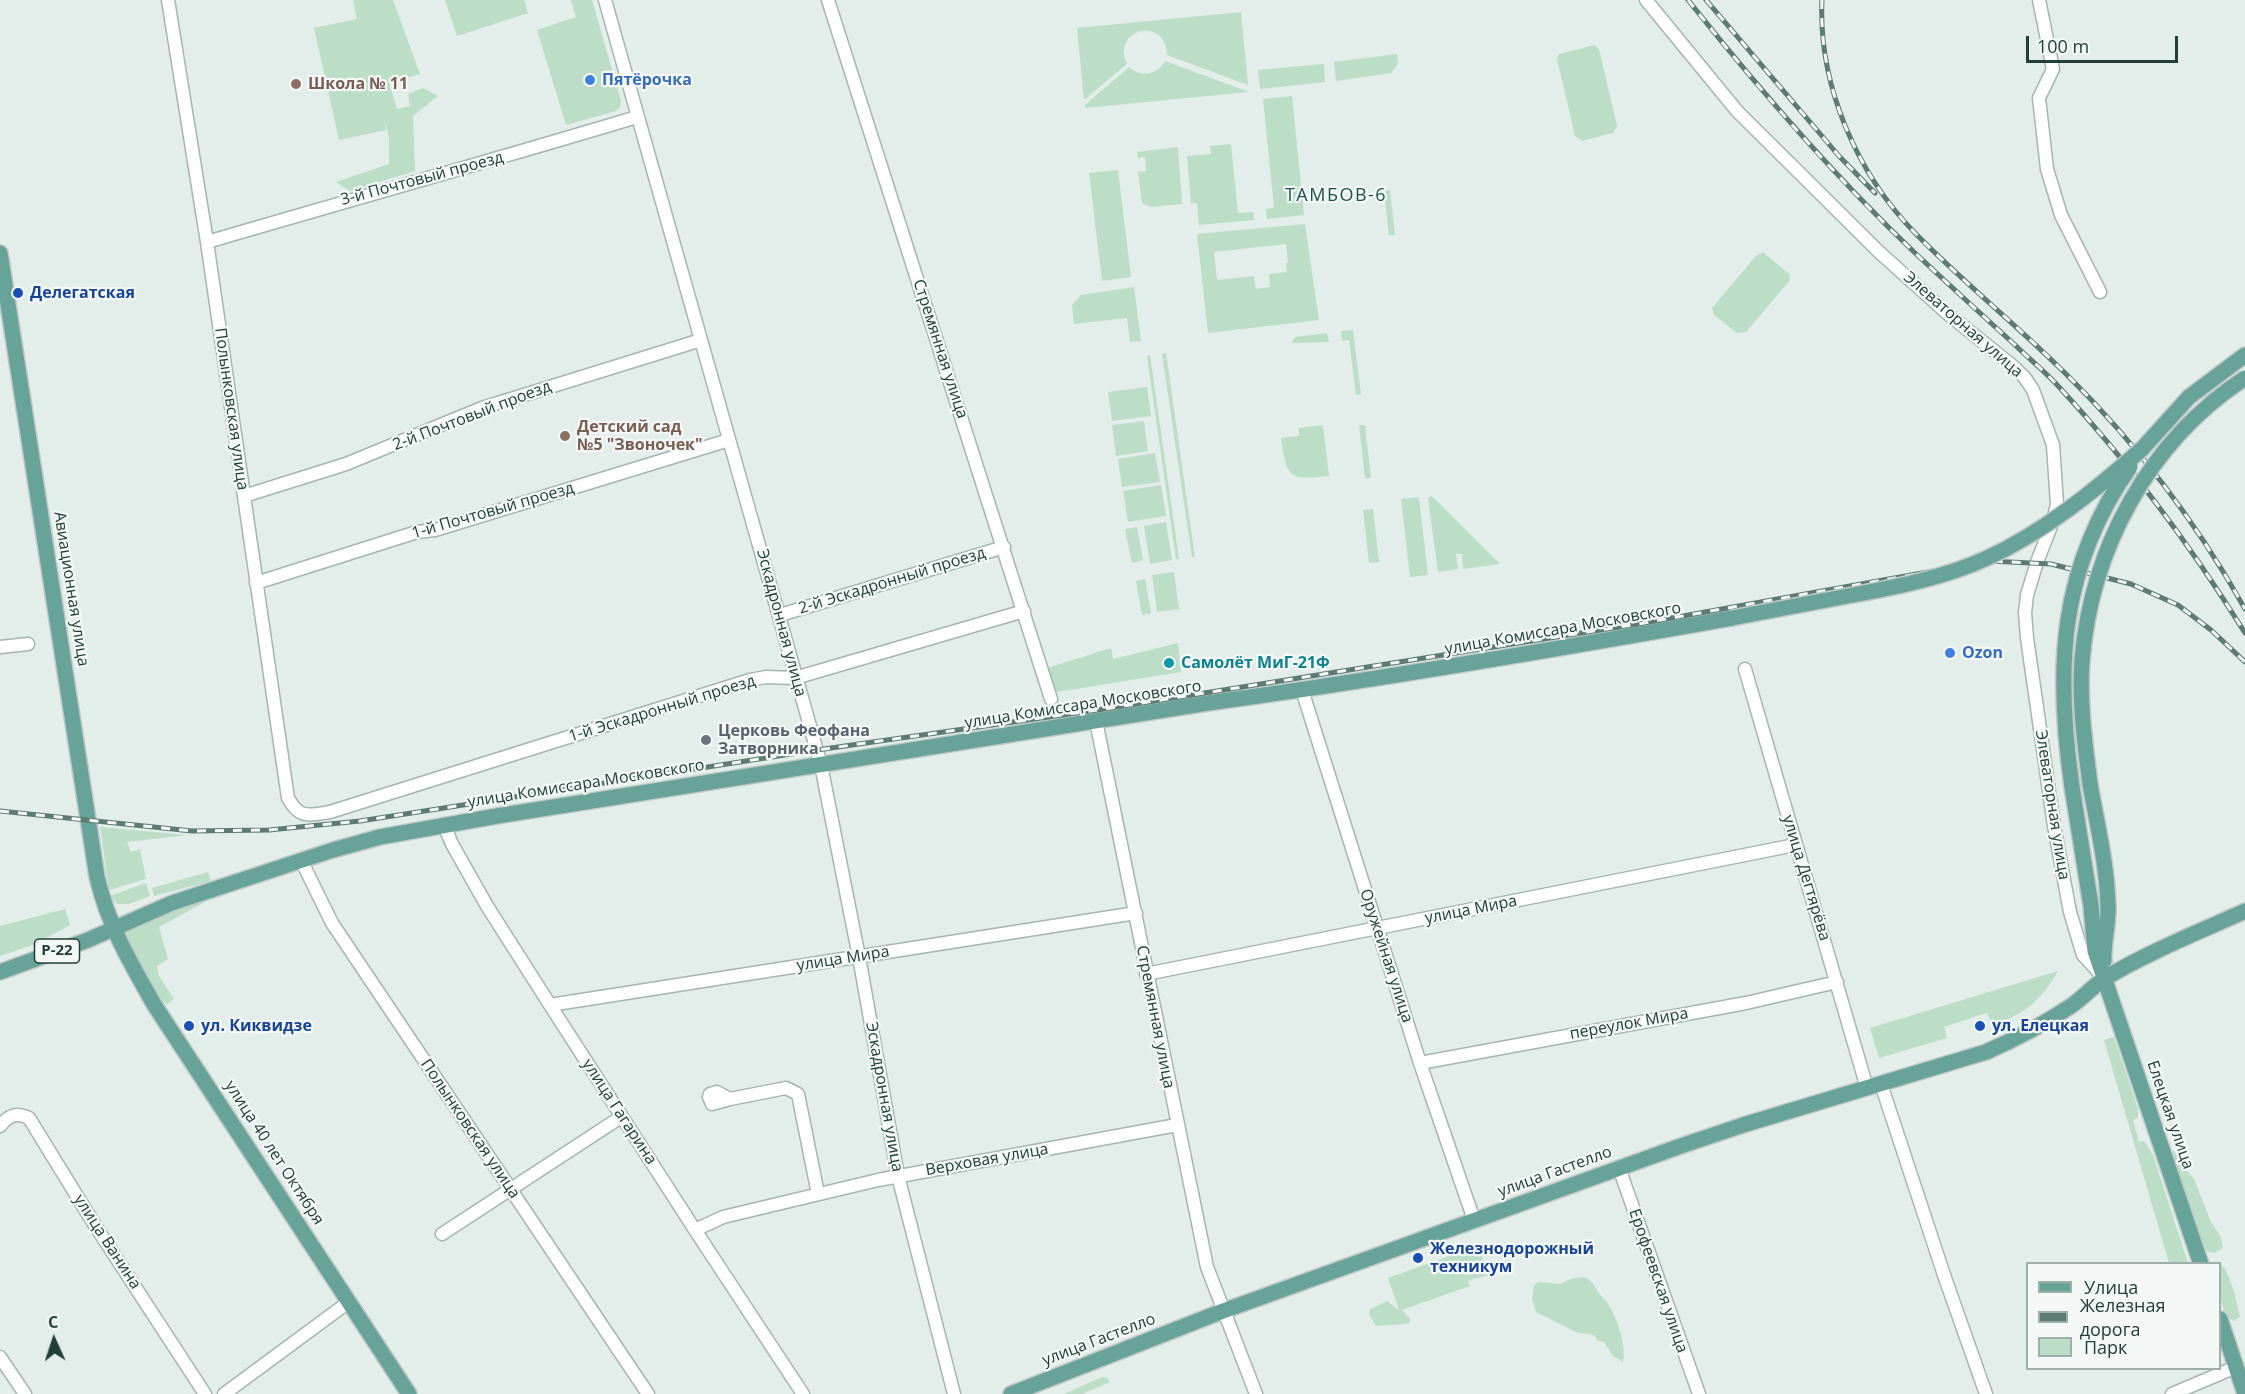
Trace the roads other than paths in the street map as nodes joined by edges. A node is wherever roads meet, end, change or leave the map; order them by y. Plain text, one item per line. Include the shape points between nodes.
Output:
1 (168, 0) edge
2 (605, 0) edge
3 (828, 0) edge
4 (1646, 0) edge
5 (2039, 0) edge
6 (637, 117) junction
7 (207, 242) junction
8 (0, 253) edge
9 (2100, 292) dead end
10 (701, 340) junction
11 (2245, 355) edge
12 (2245, 378) edge
13 (729, 440) junction
14 (2142, 449) junction
15 (244, 496) junction
16 (1004, 547) junction
17 (256, 583) junction
18 (1024, 611) junction
19 (780, 615) junction
20 (28, 644) dead end
21 (0, 647) edge
22 (1745, 669) dead end
23 (795, 678) junction
24 (1302, 690) junction
25 (1051, 699) dead end
26 (1096, 721) junction
27 (821, 765) junction
28 (301, 814) joint
29 (444, 825) junction
30 (1796, 845) junction
31 (301, 860) junction
32 (2245, 911) edge
33 (1136, 914) junction
34 (113, 929) junction
35 (1377, 929) junction
36 (859, 957) junction
37 (0, 972) edge
38 (1146, 974) junction
39 (2104, 978) junction
40 (1837, 982) junction
41 (550, 1005) junction
42 (1420, 1063) junction
43 (1874, 1086) junction
44 (730, 1099) dead end
45 (621, 1117) junction
46 (1177, 1125) junction
47 (0, 1126) edge
48 (1619, 1168) junction
49 (898, 1176) junction
50 (510, 1189) junction
51 (818, 1194) junction
52 (1474, 1220) junction
53 (694, 1230) junction
54 (442, 1234) dead end
55 (2201, 1262) edge
56 (350, 1301) junction
57 (1223, 1311) junction
58 (2221, 1322) edge
59 (0, 1357) edge
60 (2236, 1367) junction
61 (25, 1394) edge
62 (206, 1394) edge
63 (224, 1394) edge
64 (409, 1394) edge
65 (648, 1394) edge
66 (803, 1394) edge
67 (954, 1394) edge
68 (1011, 1394) edge
69 (1256, 1394) edge
70 (1699, 1394) edge
71 (1986, 1394) edge
72 (2172, 1394) edge
73 (2245, 1394) edge

1 - 7 street, Полынковская улица
2 - 6 street, Эскадронная улица
3 - 16 street, Стремянная улица
4 - 39 street, Элеваторная улица via 1737,111 1878,251 2014,367 2033,390 2053,445 2057,504 2027,594 2027,638 2070,912 2083,955
5 - 9 street via 2053,69 2039,98 2047,169 2061,215
6 - 7 street, 3-й Почтовый проезд
6 - 10 street, Эскадронная улица
7 - 15 street, Полынковская улица
8 - 34 main road, Авиационная улица via 97,877
10 - 13 street, Эскадронная улица
10 - 15 street, 2-й Почтовый проезд via 482,408 346,464
11 - 14 main road via 2189,398
12 - 39 main road, bridge via 2192,421 2153,465 2129,501 2104,556 2093,592 2082,662 2082,710 2108,902
13 - 17 street, 1-й Почтовый проезд
13 - 19 street, Эскадронная улица
14 - 24 main road, улица Комиссара Московского, bridge via 2040,529 1978,562 1946,573 1589,644
14 - 39 main road, Елецкая улица, bridge via 2091,536 2070,606 2063,654 2063,713 2072,787 2095,951
15 - 17 street, Полынковская улица
16 - 18 street, Стремянная улица
16 - 19 street, 2-й Эскадронный проезд
17 - 28 street, Полынковская улица via 288,798
18 - 23 street, 1-й Эскадронный проезд
18 - 25 street, Стремянная улица
19 - 23 street, Эскадронная улица
20 - 21 street
22 - 30 street, улица Дегтярёва
23 - 27 street, Эскадронная улица
23 - 28 street, 1-й Эскадронный проезд via 750,680 330,812
24 - 26 main road, улица Комиссара Московского
24 - 35 street, Оружейная улица
26 - 27 main road, улица Комиссара Московского
26 - 33 street, Стремянная улица
27 - 29 main road, улица Комиссара Московского
27 - 36 street, Эскадронная улица
29 - 31 main road, улица Комиссара Московского via 380,837
29 - 41 street, улица Гагарина via 483,900
30 - 35 street, улица Мира
30 - 40 street, улица Дегтярёва
31 - 34 main road, улица Комиссара Московского via 172,903
31 - 50 street, Полынковская улица via 332,923
32 - 39 main road, улица Гастелло
33 - 36 street, улица Мира
33 - 38 street, Стремянная улица
34 - 37 main road, Р-22
34 - 56 main road, улица 40 лет Октября via 155,1006
35 - 38 street, улица Мира
35 - 42 street, Оружейная улица
36 - 41 street, улица Мира
36 - 49 street, Эскадронная улица
38 - 46 street, Стремянная улица
39 - 43 main road, улица Гастелло via 2072,1005 2016,1039
39 - 55 main road, Елецкая улица
40 - 42 street, переулок Мира via 1746,1003
40 - 43 street, улица Дегтярёва
41 - 45 street, улица Гагарина
42 - 52 street, Оружейная улица
43 - 48 main road, улица Гастелло
43 - 71 street, улица Дегтярёва
44 - 51 street via 786,1088 798,1094
45 - 50 street
45 - 53 street, улица Гагарина
46 - 49 street, Верховая улица
46 - 57 street, Стремянная улица via 1207,1267
47 - 62 street, улица Ванина via 11,1115 28,1118
48 - 52 main road, улица Гастелло
48 - 70 street, Ерофеевская улица
49 - 51 street, Верховая улица
49 - 67 street, Эскадронная улица
50 - 54 street
50 - 65 street, Полынковская улица
51 - 53 street, Верховая улица via 723,1217
52 - 57 main road, улица Гастелло
53 - 66 street, улица Гагарина
56 - 63 street
56 - 64 main road, улица 40 лет Октября
57 - 68 main road, улица Гастелло
57 - 69 street, Стремянная улица
58 - 60 main road
59 - 61 street
60 - 72 street
60 - 73 main road

